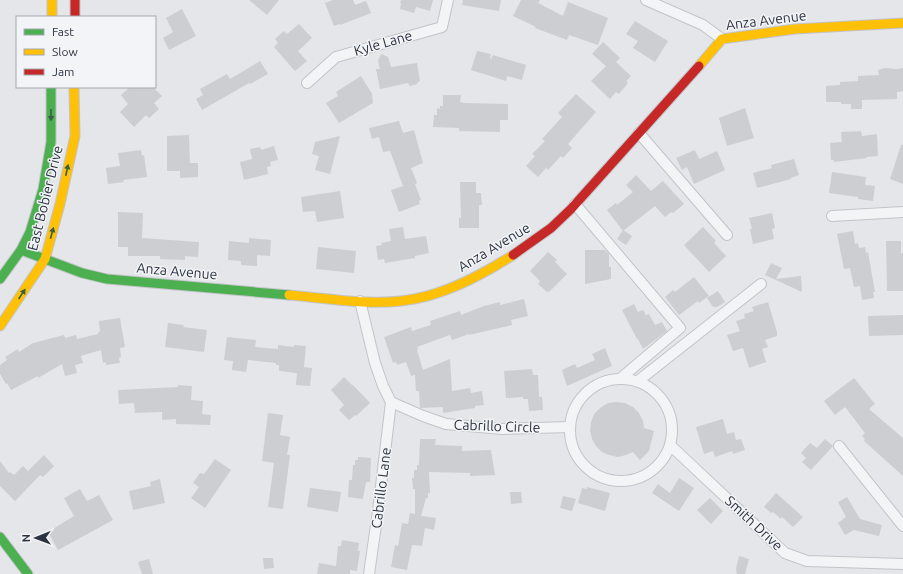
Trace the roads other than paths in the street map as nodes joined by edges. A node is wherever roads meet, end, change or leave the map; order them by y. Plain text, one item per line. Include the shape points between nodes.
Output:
1 (52, 0) edge
2 (75, 0) edge
3 (448, 0) edge
4 (646, 0) edge
5 (52, 16) edge
6 (75, 16) edge
7 (903, 23) edge
8 (722, 39) junction
9 (307, 83) dead end
10 (51, 88) edge
11 (74, 88) edge
12 (639, 133) junction
13 (575, 204) junction
14 (903, 212) edge
15 (832, 216) dead end
16 (727, 234) dead end
17 (21, 250) junction
18 (45, 259) junction
19 (0, 279) edge
20 (761, 284) dead end
21 (360, 301) junction
22 (0, 326) edge
23 (621, 378) junction
24 (638, 381) junction
25 (391, 402) junction
26 (570, 427) junction
27 (670, 445) junction
28 (839, 446) dead end
29 (903, 526) edge
30 (0, 537) edge
31 (903, 564) edge
32 (28, 574) edge
33 (369, 574) edge

1 - 5 street
2 - 6 street
3 - 9 street, Kyle Lane via 442,27 336,57
4 - 8 street via 703,25
7 - 8 street, Anza Avenue via 795,29
8 - 12 street, Anza Avenue
10 -> 17 street, East Bobier Drive via 51,142 43,189 30,232
18 -> 11 street, East Bobier Drive via 75,136
12 - 13 street, Anza Avenue
12 - 16 street
13 - 21 street, Anza Avenue via 550,228 522,249 476,276 443,291 396,302
13 - 23 street via 680,328
14 - 15 street
17 - 18 street, Anza Avenue
17 - 19 street, East Bobier Drive
18 - 21 street, Anza Avenue via 107,279
22 -> 18 street, East Bobier Drive
20 - 24 street
21 - 25 street via 382,386
23 - 24 street
23 - 26 street via 606,381 580,398 573,412
24 - 27 street via 652,389 663,400 670,414
25 - 26 street, Cabrillo Circle via 446,424 502,429
25 - 33 street, Cabrillo Lane
26 - 27 street via 572,444 578,459 590,471 604,479 637,479 652,471 663,459
27 - 31 street, Smith Drive via 785,553 807,561
28 - 29 street
30 - 32 street

